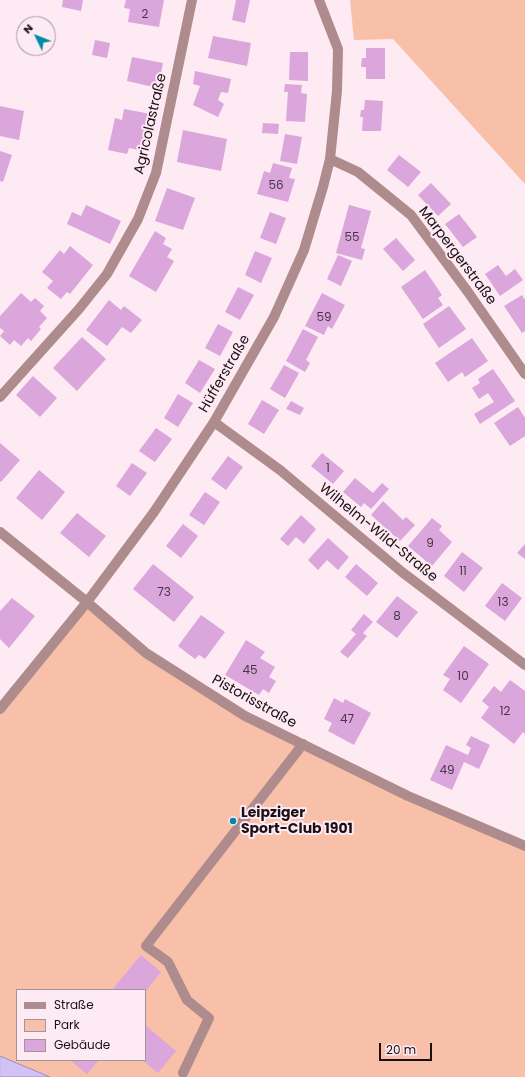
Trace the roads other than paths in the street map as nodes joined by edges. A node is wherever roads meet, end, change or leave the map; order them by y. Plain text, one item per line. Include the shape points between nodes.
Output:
1 (192, 0) edge
2 (319, 0) edge
3 (330, 159) junction
4 (525, 374) edge
5 (0, 397) edge
6 (214, 422) junction
7 (0, 532) edge
8 (87, 602) junction
9 (525, 665) edge
10 (0, 709) edge
11 (303, 744) junction
12 (525, 846) edge
13 (183, 1073) dead end

1 - 5 street, Agricolastraße via 156,173 138,219 102,280 79,310
2 - 3 street, Hüfferstraße via 338,49 337,91
3 - 4 street, Marpergerstraße via 358,172 410,215
3 - 6 street, Hüfferstraße via 304,250 274,317
6 - 8 street, Hüfferstraße via 154,512
6 - 9 street, Wilhelm-Wild-Straße via 280,470 402,572
7 - 8 street, Pistorisstraße
8 - 10 street, Hüfferstraße
8 - 11 street, Pistorisstraße via 146,653 244,716
11 - 12 street, Pistorisstraße via 408,796
11 - 13 street via 146,946 168,962 187,1000 209,1018

